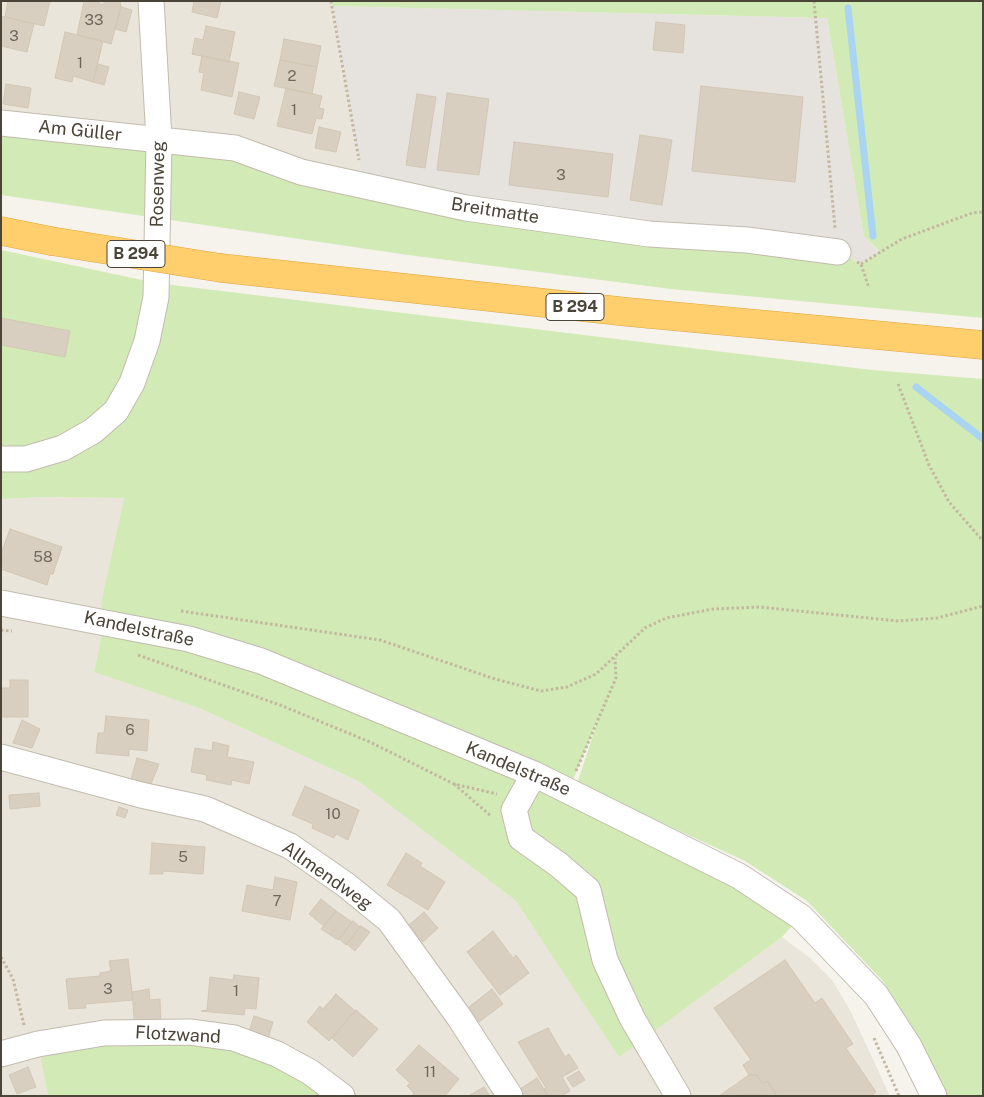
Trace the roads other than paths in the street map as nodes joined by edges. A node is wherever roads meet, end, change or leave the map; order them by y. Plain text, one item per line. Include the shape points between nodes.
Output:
1 (151, 1) edge
2 (1, 123) edge
3 (159, 139) junction
4 (1, 231) edge
5 (838, 252) road end
6 (983, 344) edge
7 (1, 459) edge
8 (1, 603) edge
9 (1, 757) edge
10 (528, 783) junction
11 (1, 1054) edge
12 (342, 1096) edge
13 (510, 1096) edge
14 (678, 1096) edge
15 (934, 1096) edge

1 - 3 street, Rosenweg
2 - 3 street, Am Güller
3 - 5 street, Breitmatte via 235,148 301,172 466,208 649,234 747,240
3 - 7 street, Rosenweg via 156,297 147,341 132,383 116,411 64,448 26,458
4 - 6 highway, B 294, bridge via 221,268 628,312
8 - 10 street, Kandelstraße via 189,639 261,661
9 - 13 street, Allmendweg via 141,796 205,810 290,846 389,920 459,1017
10 - 14 street via 514,810 521,838 560,865 588,890 605,960 632,1018
10 - 15 street, Kandelstraße via 739,876 801,917 876,995 909,1046
11 - 12 street, Flotzwand via 104,1033 190,1032 234,1038 277,1054 310,1072

